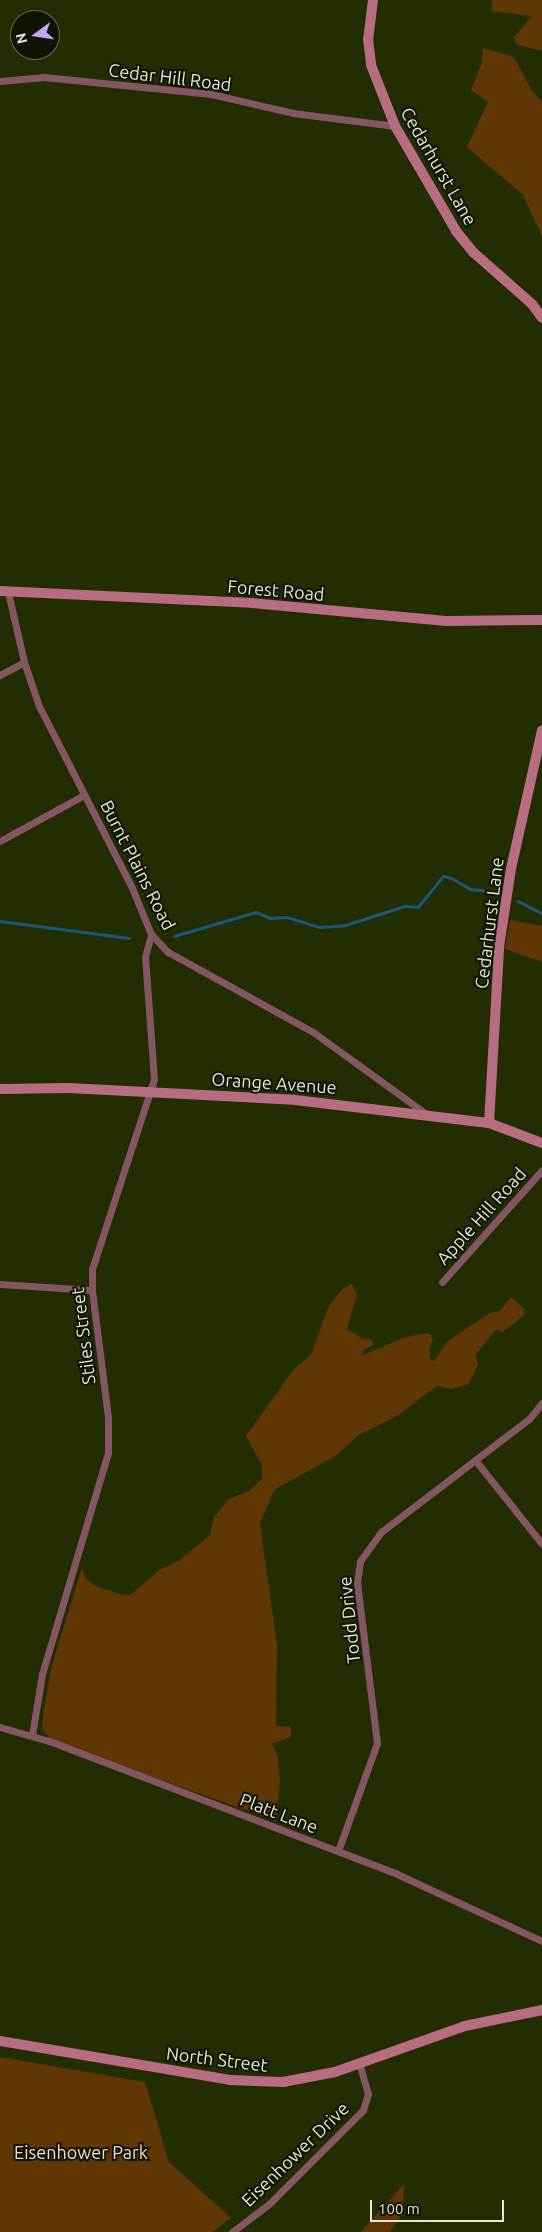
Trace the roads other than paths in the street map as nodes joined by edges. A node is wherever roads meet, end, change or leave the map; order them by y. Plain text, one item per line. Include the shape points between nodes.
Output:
1 (373, 0) edge
2 (0, 81) edge
3 (395, 126) junction
4 (542, 318) edge
5 (4, 592) edge
6 (542, 620) edge
7 (24, 662) junction
8 (0, 675) edge
9 (542, 730) edge
10 (84, 795) junction
11 (0, 841) edge
12 (151, 934) junction
13 (0, 1089) edge
14 (150, 1091) junction
15 (429, 1117) junction
16 (489, 1123) junction
17 (542, 1143) edge
18 (542, 1170) edge
19 (442, 1282) dead end
20 (0, 1284) edge
21 (92, 1290) junction
22 (542, 1403) edge
23 (475, 1460) junction
24 (542, 1544) edge
25 (0, 1727) edge
26 (32, 1734) junction
27 (338, 1851) junction
28 (542, 1941) edge
29 (542, 2010) edge
30 (0, 2041) edge
31 (359, 2063) junction
32 (232, 2232) edge

1 - 3 main road, Cedarhurst Lane via 368,39 371,65
2 - 3 street, Cedar Hill Road via 44,77 211,94 293,113
3 - 4 main road, Cedarhurst Lane via 456,231 473,252 532,304
5 - 6 main road, Forest Road via 252,603 446,621
5 - 7 street, Burnt Plains Road
7 - 8 street
7 - 10 street, Burnt Plains Road via 46,722
9 - 16 main road, Cedarhurst Lane via 511,869 499,947
10 - 11 street
10 - 12 street, Burnt Plains Road via 132,888
12 - 14 street, Stiles Street via 145,957 154,1079
12 - 15 street, Burnt Plains Road via 168,952 313,1032
13 - 14 main road, Orange Avenue
14 - 15 main road, Orange Avenue via 295,1100
14 - 21 street, Stiles Street via 96,1254
15 - 16 main road, Orange Avenue
16 - 17 main road, Orange Avenue
18 - 19 street, Apple Hill Road
20 - 21 street
21 - 26 street, Stiles Street via 108,1417 108,1453 42,1674
22 - 23 street, Todd Drive via 528,1419
23 - 24 street
23 - 27 street, Todd Drive via 381,1532 357,1567 377,1743
25 - 26 street, Platt Lane
26 - 27 street, Platt Lane
27 - 28 street, Platt Lane via 456,1899
29 - 31 main road, North Street via 465,2026
30 - 31 main road, North Street via 246,2082 310,2078
31 - 32 street, Eisenhower Drive via 368,2094 363,2110 269,2204

